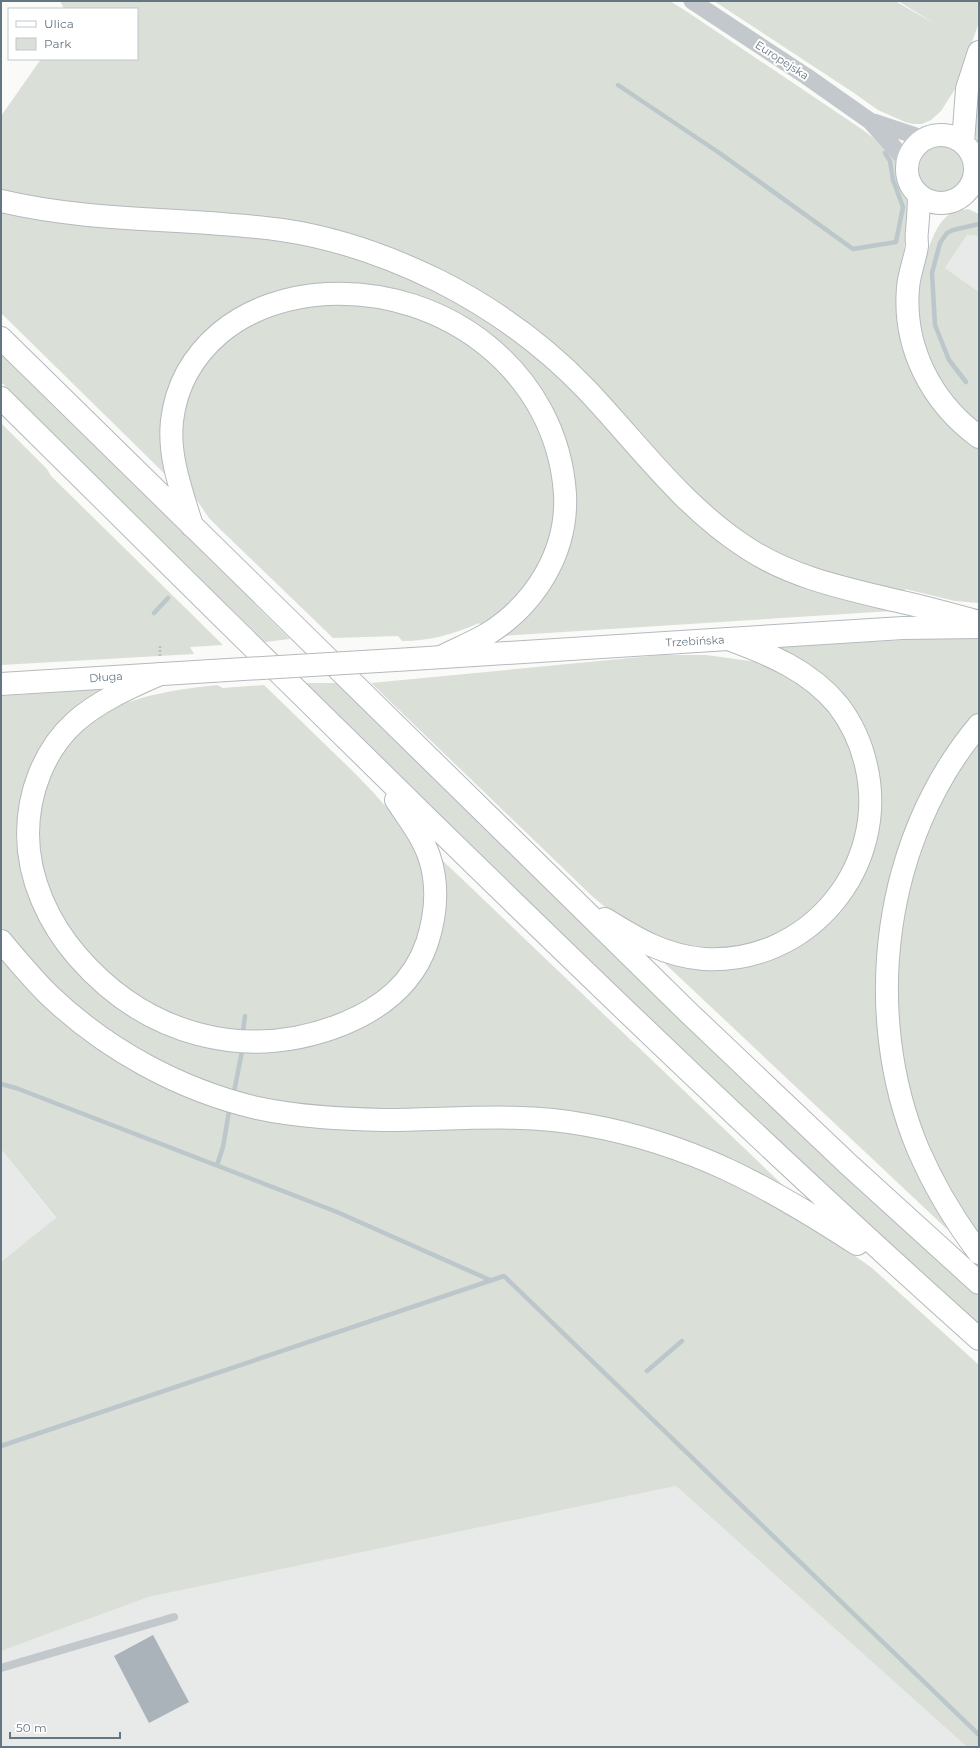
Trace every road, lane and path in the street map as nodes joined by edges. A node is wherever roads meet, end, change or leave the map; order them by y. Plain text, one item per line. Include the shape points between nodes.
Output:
1 (692, 1) edge
2 (979, 52) edge
3 (967, 89) junction
4 (870, 121) junction
5 (932, 137) junction
6 (963, 143) junction
7 (908, 163) junction
8 (977, 180) edge
9 (919, 195) junction
10 (961, 200) edge
11 (1, 201) edge
12 (917, 246) junction
13 (1, 338) edge
14 (1, 398) edge
15 (1, 408) edge
16 (40, 436) junction
17 (979, 437) edge
18 (192, 527) junction
19 (979, 622) edge
20 (979, 627) edge
21 (728, 639) junction
22 (160, 646) dead end
23 (441, 656) junction
24 (160, 666) junction
25 (211, 671) joint
26 (1, 684) edge
27 (979, 725) edge
28 (371, 763) junction
29 (570, 898) junction
30 (1, 941) edge
31 (979, 1253) edge
32 (909, 1277) junction
33 (979, 1283) edge
34 (979, 1339) edge
35 (174, 1617) dead end
36 (1, 1668) edge

1 - 4 street, Europejska
2 - 3 main road
3 - 5 main road
3 - 6 main road
4 - 5 street, Europejska
4 - 7 street, Europejska
5 - 6 main road via 954,137
5 - 7 main road via 914,149
6 - 8 main road via 973,156
7 - 9 main road via 909,180
8 - 10 main road
9 - 10 main road via 933,202
9 - 12 main road
10 - 12 main road
11 - 19 main road via 79,214 284,230 357,247 401,263 478,302 508,322 563,366 685,498 709,521 748,549 780,567 825,583
12 - 17 main road via 909,278 907,306 910,334 915,350 936,395
13 - 18 main road
14 - 16 main road
15 - 16 main road
16 - 28 main road
18 - 23 main road via 173,457 172,420 186,374 212,339 225,328 240,318 276,303 297,297 325,294 364,295 395,300 445,318 462,327 492,350 531,394 542,412 560,457 565,503 558,547 550,567 538,586 520,608 502,624
18 - 29 main road
20 - 21 main road, Trzebińska via 903,628
21 - 23 main road, Trzebińska
21 - 29 main road via 786,662 808,677 837,704 859,741 871,803 861,852 843,890 808,928 777,947 739,958 722,959 686,956 652,947
22 - 24 path
23 - 25 main road, Trzebińska, bridge
24 - 25 main road, Długa
24 - 26 main road, Długa
24 - 28 main road via 99,704 66,732 55,745 41,772 28,820 30,860 35,878 50,917 61,934 82,962 104,984 157,1019 208,1036 248,1041 282,1040 315,1034 350,1021 383,1003 402,986 418,964 430,932 435,905 434,874 422,841
27 - 31 main road via 939,783 910,847 894,915 887,983 888,1022 893,1058 911,1127 940,1194
28 - 32 main road via 747,1127
29 - 33 main road via 783,1103
30 - 32 main road via 47,993 98,1035 143,1063 220,1098 260,1108 324,1118 542,1119 626,1133 684,1150 757,1183
32 - 34 main road
35 - 36 lane

